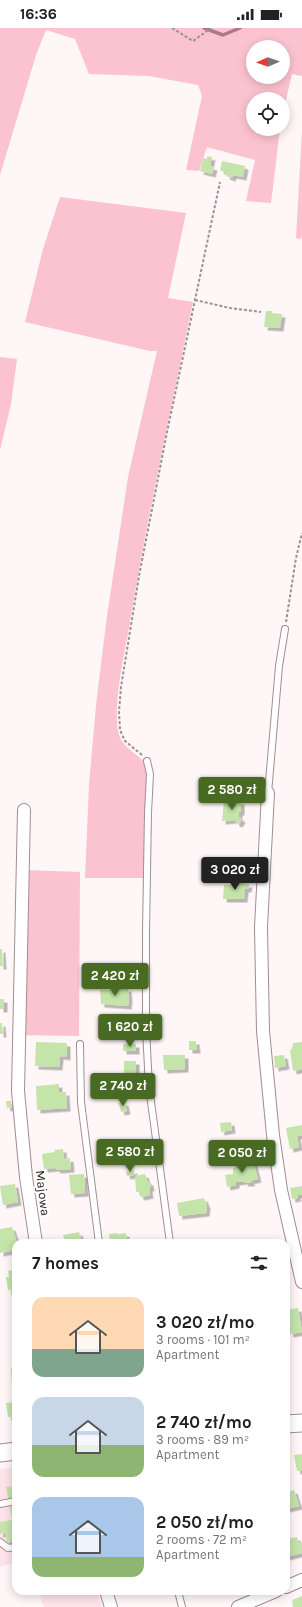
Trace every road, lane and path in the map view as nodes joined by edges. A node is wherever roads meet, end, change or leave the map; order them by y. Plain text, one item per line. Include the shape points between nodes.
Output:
1 (172, 28) edge
2 (211, 28) edge
3 (220, 182) dead end
4 (195, 300) junction
5 (261, 312) dead end
6 (302, 533) edge
7 (285, 629) joint
8 (147, 761) joint
9 (268, 793) joint
10 (24, 810) dead end
11 (80, 1044) dead end
12 (35, 1239) edge
13 (98, 1239) edge
14 (169, 1239) edge
15 (302, 1282) edge
16 (302, 1423) edge
17 (290, 1424) edge
18 (12, 1451) edge
19 (0, 1452) edge
20 (12, 1502) edge
21 (0, 1504) edge
22 (0, 1542) edge
23 (12, 1548) edge
24 (302, 1580) edge
25 (290, 1585) edge
26 (107, 1595) edge
27 (179, 1595) edge
28 (266, 1595) edge
29 (111, 1607) edge
30 (182, 1607) edge
31 (238, 1607) edge

1 - 2 path via 193,41
3 - 4 path
4 - 5 path
4 - 8 path via 139,576 121,687 120,730 125,741
6 - 7 path
7 - 9 lane via 278,674
8 - 14 lane via 150,774 146,1029 149,1087
9 - 15 street via 261,927 263,1031 281,1190
10 - 12 street, Majowa via 18,1091 26,1177
11 - 13 lane via 81,1102
16 - 17 main road
18 - 19 main road
20 - 21 lane
22 - 23 lane via 8,1548
24 - 25 street
26 - 29 street
27 - 30 lane
28 - 31 street

